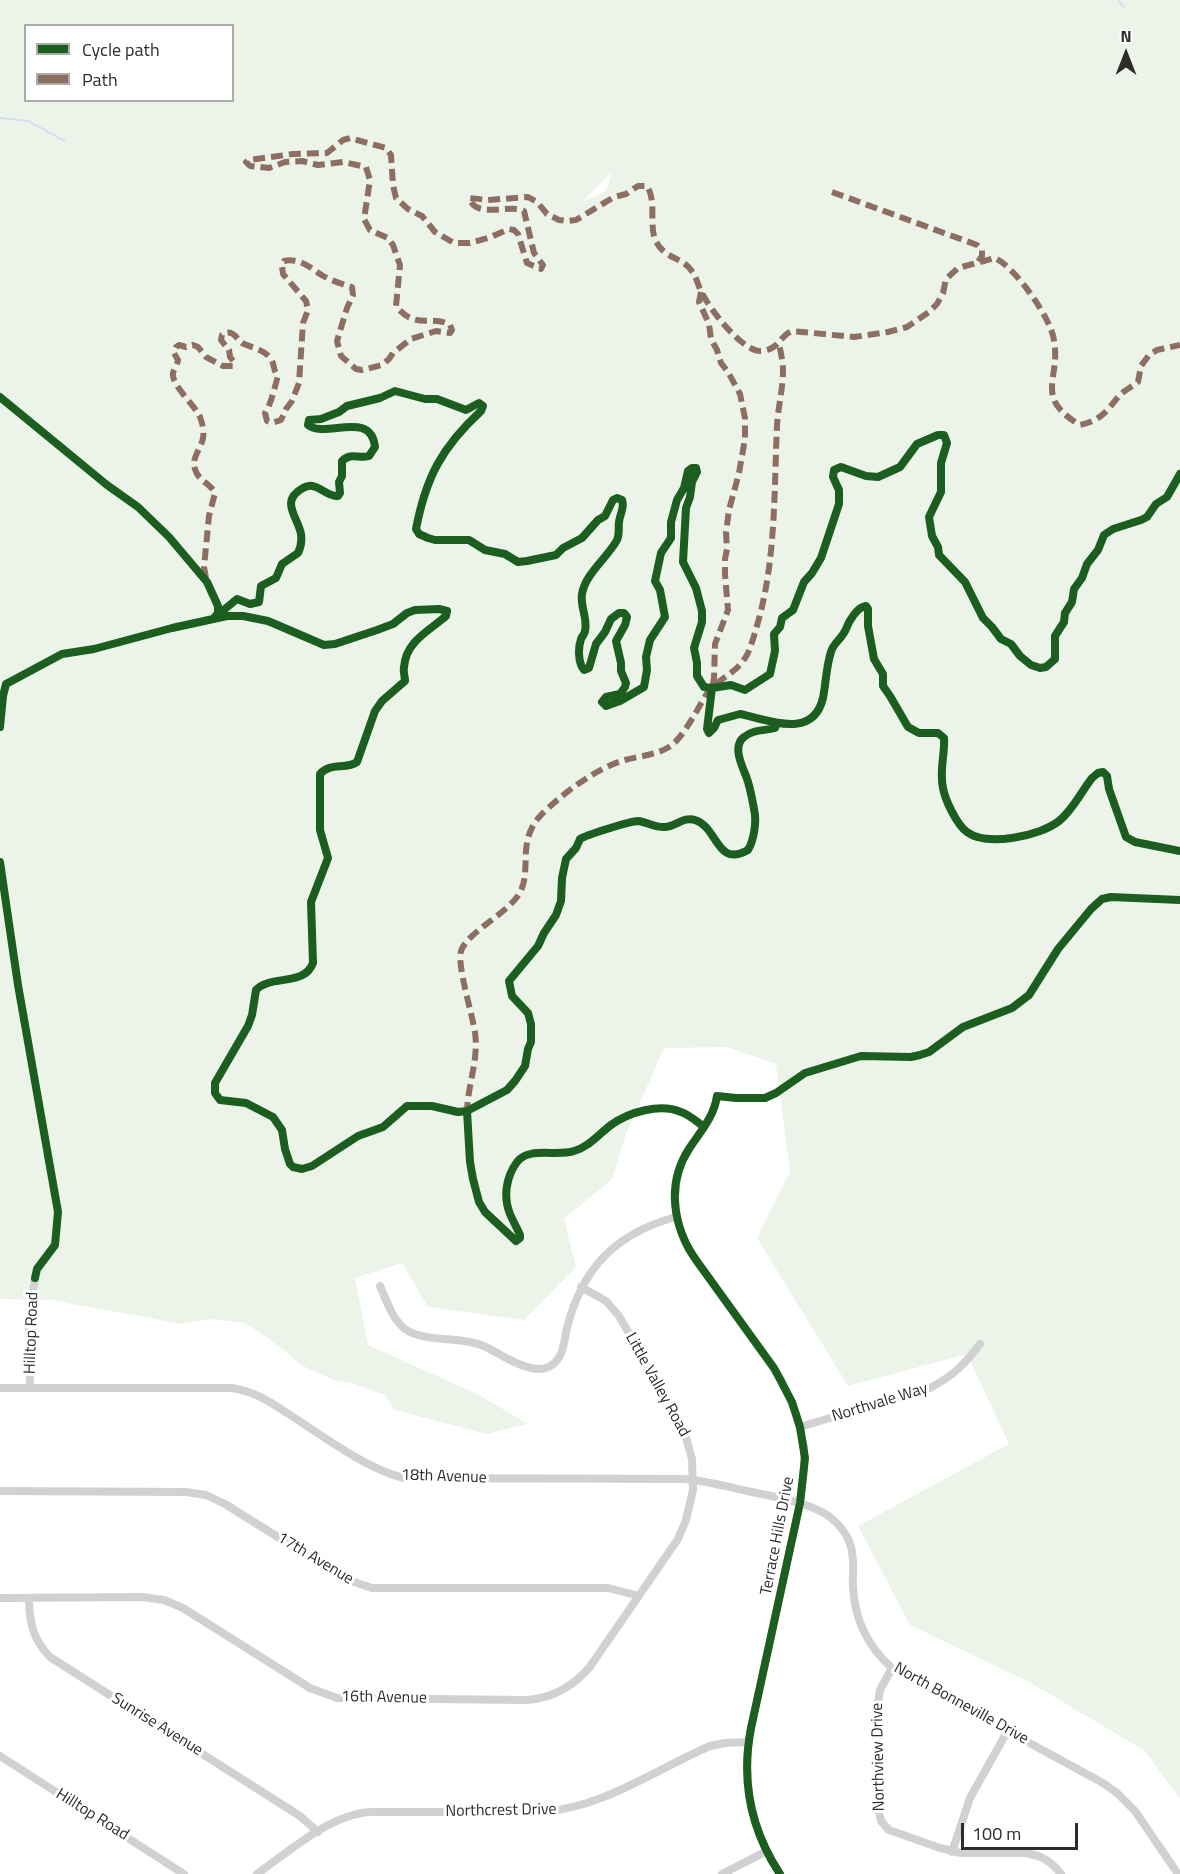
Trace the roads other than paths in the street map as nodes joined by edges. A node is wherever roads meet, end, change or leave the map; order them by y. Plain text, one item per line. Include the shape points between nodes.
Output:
1 (717, 1096) dead end
2 (676, 1217) junction
3 (35, 1278) dead end
4 (380, 1286) dead end
5 (581, 1287) junction
6 (980, 1344) dead end
7 (0, 1388) edge
8 (30, 1388) junction
9 (800, 1427) junction
10 (694, 1480) junction
11 (0, 1491) edge
12 (800, 1503) junction
13 (639, 1596) junction
14 (0, 1598) edge
15 (29, 1598) junction
16 (892, 1668) junction
17 (1008, 1730) junction
18 (748, 1742) junction
19 (0, 1756) edge
20 (318, 1832) junction
21 (766, 1851) junction
22 (952, 1852) junction
23 (184, 1874) edge
24 (257, 1874) edge
25 (722, 1874) edge
26 (780, 1874) edge
27 (1061, 1874) edge
28 (1178, 1874) edge

1 - 2 street, Terrace Hills Drive via 716,1108 679,1170
2 - 5 street via 646,1227 616,1245 595,1265
2 - 9 street, Terrace Hills Drive via 689,1250 781,1379
3 - 8 street, Hilltop Road via 29,1322
4 - 5 street via 394,1317 410,1332 474,1343 539,1370 559,1358
5 - 10 street, Little Valley Road via 606,1301 623,1322 683,1427 691,1449
6 - 9 street, Northvale Way via 958,1370 930,1388
7 - 8 street, 18th Avenue
8 - 10 street, 18th Avenue via 241,1389 266,1400 371,1466 404,1478
9 - 12 street, Terrace Hills Drive via 805,1458
10 - 12 street, 18th Avenue
10 - 13 street, Little Valley Road via 690,1509 678,1539
11 - 13 street, 17th Avenue via 206,1495 345,1579 372,1588 608,1588
12 - 16 street, North Bonneville Drive via 833,1519 847,1537 853,1557 854,1602 862,1630
12 - 18 street, Terrace Hills Drive
13 - 15 street, 16th Avenue via 583,1675 564,1690 525,1700 337,1698 310,1688 174,1604 142,1597
14 - 15 street, 16th Avenue
15 - 20 street, Sunrise Avenue via 34,1633 50,1657 300,1816
16 - 17 street, North Bonneville Drive
16 - 22 street, Northview Drive via 878,1695 879,1815 885,1826 896,1833
17 - 22 street via 970,1798
17 - 28 street, North Bonneville Drive via 1117,1793 1145,1824
18 - 20 street, Northcrest Drive via 710,1746 598,1800 567,1809 363,1812 338,1819
18 - 21 street, Terrace Hills Drive via 750,1802
19 - 23 street, Hilltop Road
20 - 24 street, Northcrest Drive
21 - 25 street
21 - 26 street, Terrace Hills Drive
22 - 27 street, Northview Drive via 1025,1853 1044,1858

